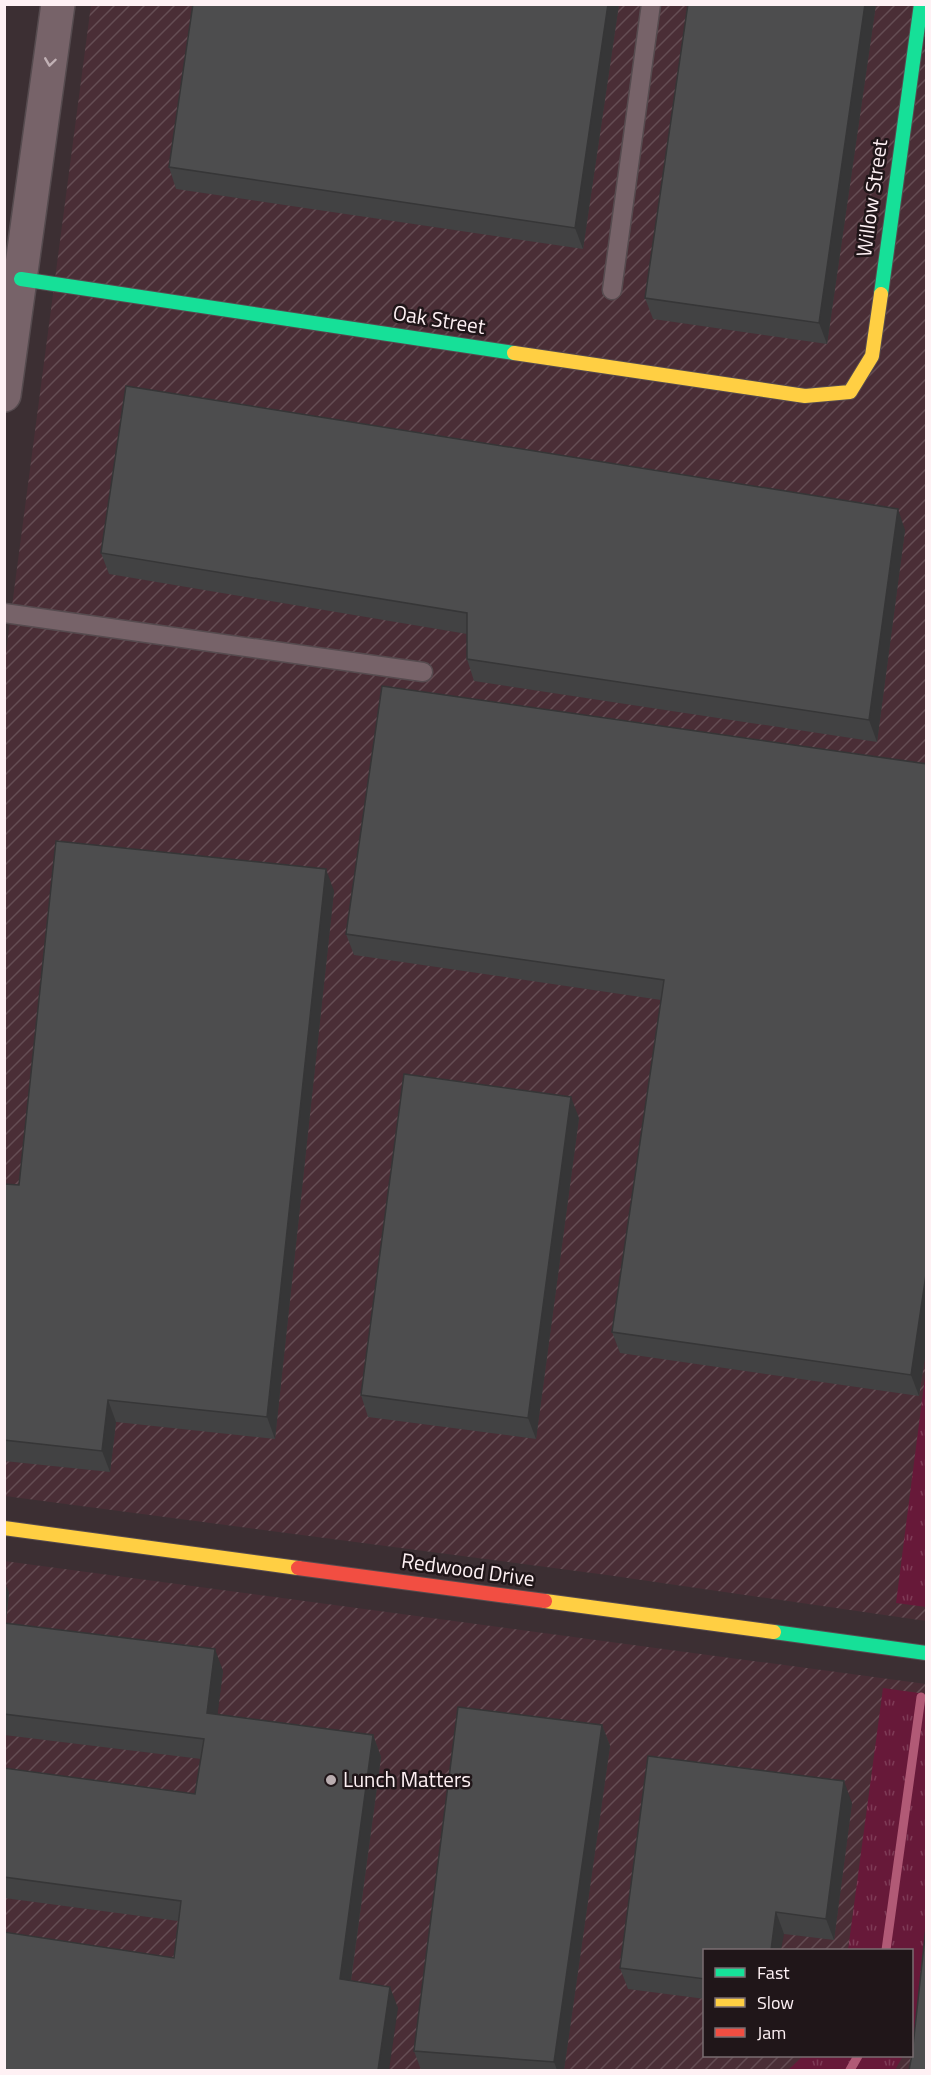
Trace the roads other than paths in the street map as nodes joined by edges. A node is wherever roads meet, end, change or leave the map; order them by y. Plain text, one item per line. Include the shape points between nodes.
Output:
1 (58, 4) edge
2 (651, 4) edge
3 (921, 4) edge
4 (21, 279) junction
5 (612, 290) dead end
6 (850, 392) joint
7 (4, 395) edge
8 (4, 613) edge
9 (423, 672) dead end
10 (4, 1528) edge
11 (927, 1653) edge

1 -> 4 street
2 - 5 lane
3 - 6 street, Willow Street via 872,356
4 - 6 street, Oak Street via 805,396
4 - 7 street
8 - 9 lane
10 - 11 street, Redwood Drive

